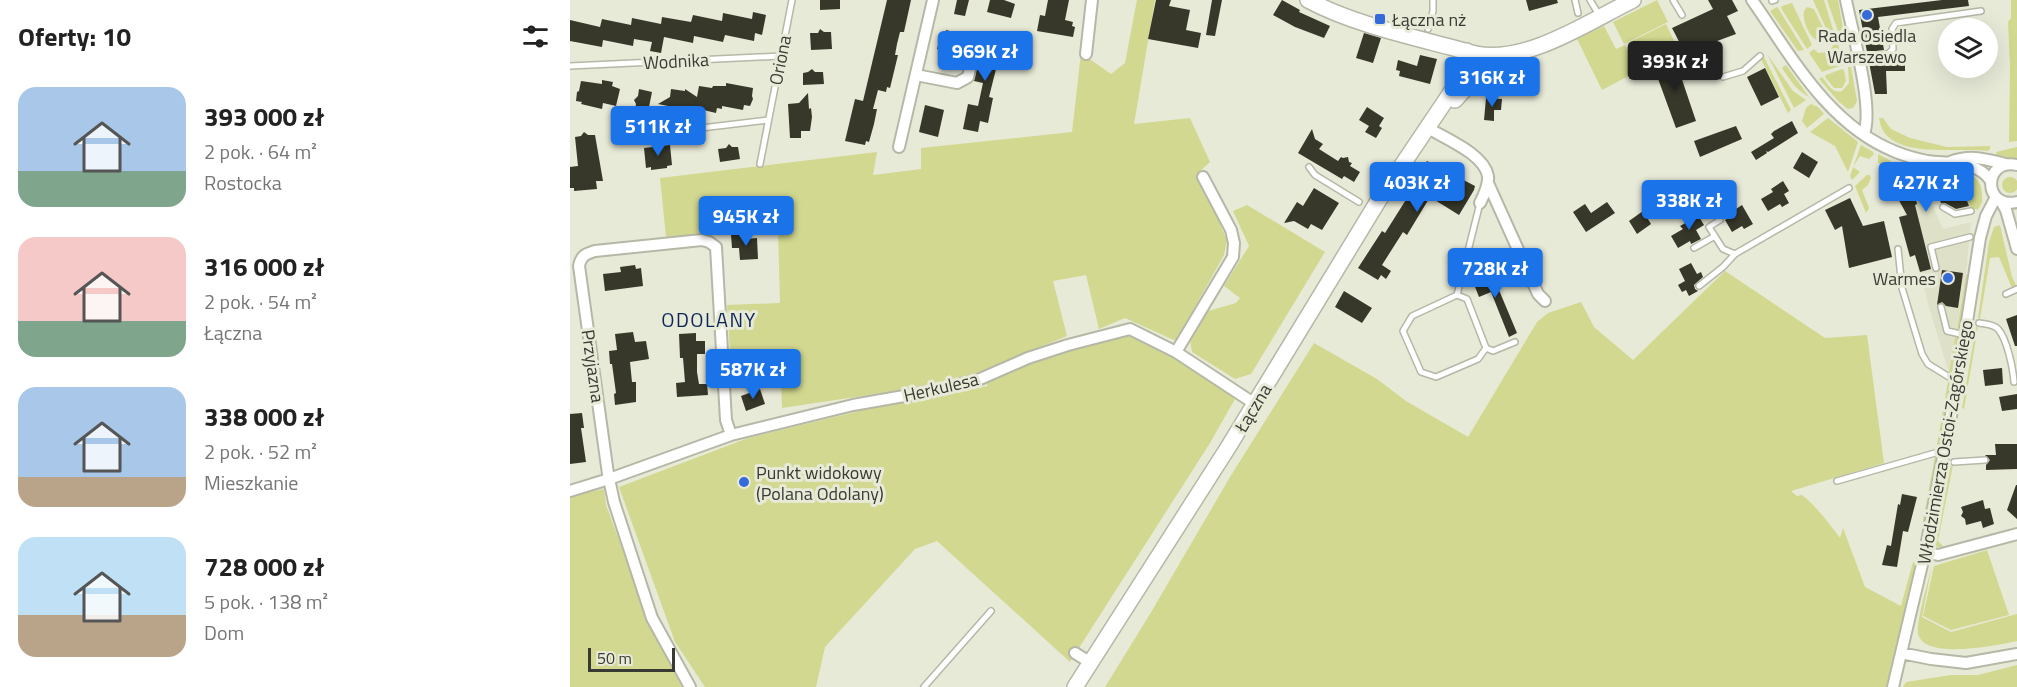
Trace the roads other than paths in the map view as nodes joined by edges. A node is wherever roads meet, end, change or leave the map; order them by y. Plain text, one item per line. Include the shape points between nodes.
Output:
1 (792, 0) edge
2 (933, 0) edge
3 (1092, 0) edge
4 (1308, 0) edge
5 (1433, 0) edge
6 (1575, 0) edge
7 (1590, 0) edge
8 (1633, 0) edge
9 (1673, 0) edge
10 (1752, 0) edge
11 (1846, 0) edge
12 (1981, 11) dead end
13 (1578, 13) dead end
14 (1682, 15) dead end
15 (1599, 17) junction
16 (1428, 29) dead end
17 (975, 48) dead end
18 (1467, 51) junction
19 (1086, 54) dead end
20 (1482, 55) junction
21 (781, 56) junction
22 (1760, 56) dead end
23 (1858, 58) junction
24 (570, 66) edge
25 (916, 75) junction
26 (1723, 77) dead end
27 (768, 120) junction
28 (1428, 128) junction
29 (1864, 134) junction
30 (626, 137) dead end
31 (898, 147) dead end
32 (1950, 162) junction
33 (760, 164) dead end
34 (2014, 165) edge
35 (1309, 167) dead end
36 (1203, 177) dead end
37 (1991, 181) junction
38 (1488, 183) junction
39 (1849, 188) dead end
40 (1999, 199) junction
41 (1359, 202) dead end
42 (2017, 202) edge
43 (1480, 203) joint
44 (1943, 207) dead end
45 (1971, 211) dead end
46 (1720, 220) dead end
47 (1714, 236) junction
48 (1970, 237) dead end
49 (1694, 248) dead end
50 (1898, 249) dead end
51 (2017, 249) edge
52 (1735, 254) junction
53 (1936, 267) dead end
54 (1699, 286) dead end
55 (2017, 289) edge
56 (2006, 294) dead end
57 (1457, 295) junction
58 (1545, 301) dead end
59 (1941, 307) dead end
60 (1979, 323) dead end
61 (1965, 335) junction
62 (1515, 342) dead end
63 (1486, 348) junction
64 (1176, 352) junction
65 (2014, 363) edge
66 (1949, 377) dead end
67 (2014, 382) dead end
68 (1255, 404) junction
69 (731, 435) junction
70 (1944, 454) junction
71 (1985, 460) dead end
72 (1954, 462) dead end
73 (609, 479) junction
74 (1838, 481) dead end
75 (570, 491) edge
76 (2017, 534) edge
77 (1925, 552) junction
78 (991, 611) dead end
79 (1075, 653) dead end
80 (1901, 653) junction
81 (2017, 654) edge
82 (1091, 663) junction
83 (690, 687) edge
84 (924, 687) edge
85 (1075, 687) edge
86 (1893, 687) edge

1 - 21 lane, Oriona
2 - 25 street
3 - 19 street
4 - 18 street via 1347,17
5 - 16 lane
6 - 13 lane
7 - 15 lane
8 - 15 street
9 - 14 lane
10 - 29 street via 1819,94
11 - 23 street
12 - 23 lane via 1896,23 1892,29 1893,49 1888,54
15 - 20 street via 1526,51
17 - 25 street via 968,77 957,83
18 - 20 street
18 - 28 street, Łączna via 1460,78
20 - 28 street, Łączna via 1473,80
21 - 24 lane, Wodnika
21 - 27 lane, Oriona
22 - 26 lane via 1743,71
23 - 29 street via 1868,124
25 - 31 street
27 - 30 lane
27 - 33 lane, Oriona
28 - 38 street via 1478,158
28 - 68 street, Łączna via 1384,192
29 - 32 street via 1903,155
32 - 34 street via 1972,156
32 - 37 street via 1980,170
34 - 37 street via 1996,170
35 - 41 lane via 1315,175
36 - 64 street via 1230,230 1233,257
37 - 40 street via 1993,193
38 - 43 street
38 - 58 street via 1538,294
39 - 52 lane
40 - 42 street
40 - 51 street
40 - 61 street, Włodzimierza Ostoi-Zagórskiego via 1986,216 1980,238
43 - 57 lane
44 - 45 lane via 1955,214
46 - 47 lane via 1709,226
47 - 49 lane
47 - 52 lane via 1723,249
48 - 53 lane via 1930,247
50 - 66 lane via 1902,288 1922,354 1928,364
52 - 54 lane
55 - 56 lane
57 - 63 lane via 1467,299
57 - 63 lane via 1412,316 1403,331 1421,372 1436,377 1478,359
59 - 61 lane via 1947,331
60 - 65 lane via 1996,327
61 - 70 street, Włodzimierza Ostoi-Zagórskiego
62 - 63 lane via 1493,351
64 - 68 street, Herkulesa
64 - 69 street, Herkulesa via 1130,329 1028,358 980,379
65 - 67 lane
68 - 82 street, Łączna
69 - 73 street, Herkulesa
69 - 73 street, Przyjazna via 726,420 716,247 702,240 586,254 579,266
70 - 74 lane via 1935,453
70 - 77 street, Włodzimierza Ostoi-Zagórskiego
71 - 72 lane
73 - 75 street, Herkulesa
73 - 83 street via 652,618
76 - 77 street via 1938,555
77 - 80 street, Włodzimierza Ostoi-Zagórskiego
78 - 84 lane
79 - 82 street
80 - 81 street via 1966,663
80 - 86 street, Włodzimierza Ostoi-Zagórskiego
82 - 85 street, Łączna

